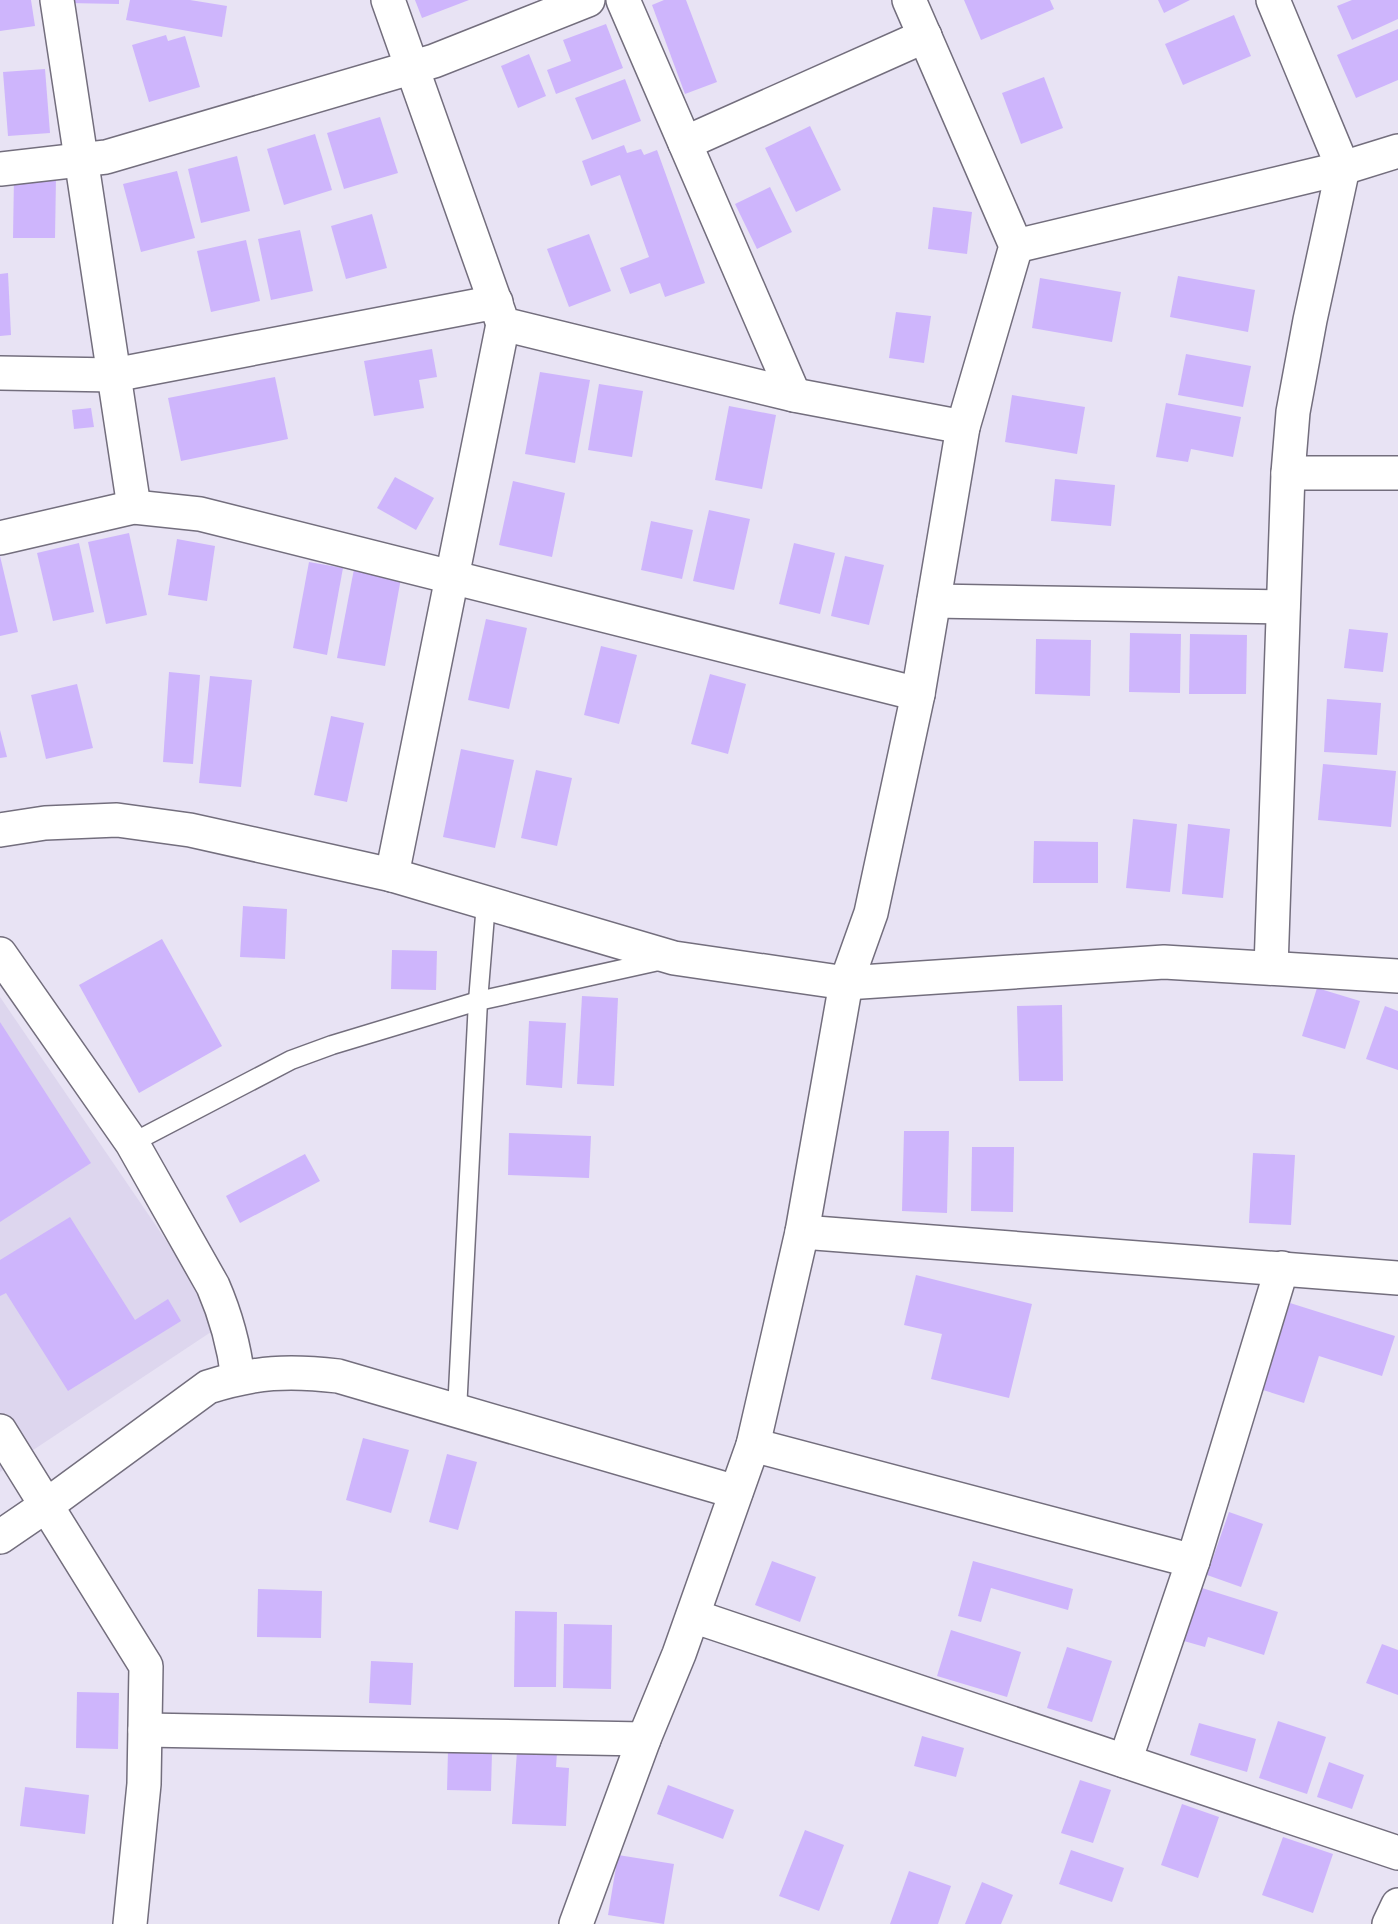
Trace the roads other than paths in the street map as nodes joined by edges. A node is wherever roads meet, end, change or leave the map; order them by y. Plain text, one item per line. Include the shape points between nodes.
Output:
1 (57, 0) edge
2 (388, 0) edge
3 (588, 0) edge
4 (623, 0) edge
5 (909, 0) edge
6 (1274, 0) edge
7 (925, 36) junction
8 (411, 68) junction
9 (685, 143) junction
10 (1398, 150) edge
11 (81, 159) junction
12 (1343, 168) junction
13 (0, 169) edge
14 (1016, 246) junction
15 (500, 313) junction
16 (0, 373) edge
17 (114, 375) junction
18 (794, 395) junction
19 (963, 427) junction
20 (1288, 473) junction
21 (1398, 473) edge
22 (134, 507) junction
23 (0, 538) edge
24 (452, 577) junction
25 (934, 601) junction
26 (1283, 607) junction
27 (918, 694) junction
28 (0, 830) edge
29 (392, 875) junction
30 (486, 903) junction
31 (0, 954) edge
32 (674, 958) junction
33 (1271, 968) junction
34 (1398, 976) edge
35 (846, 983) junction
36 (478, 1001) junction
37 (132, 1143) junction
38 (802, 1232) junction
39 (1282, 1268) junction
40 (1398, 1278) edge
41 (238, 1378) junction
42 (457, 1411) junction
43 (0, 1431) edge
44 (753, 1445) junction
45 (736, 1492) junction
46 (47, 1505) junction
47 (0, 1537) edge
48 (1193, 1561) junction
49 (693, 1616) junction
50 (145, 1730) junction
51 (644, 1739) junction
52 (1125, 1761) junction
53 (1398, 1853) edge
54 (1398, 1905) edge
55 (130, 1924) edge
56 (576, 1924) edge
57 (1389, 1924) edge

1 - 11 street
2 - 8 street
3 - 8 street
4 - 9 street
5 - 7 street
6 - 12 street
7 - 9 street
7 - 14 street
8 - 11 street via 106,157
8 - 15 street
9 - 18 street
10 - 12 street
11 - 13 street
11 - 17 street
12 - 14 street
12 - 20 street via 1305,343
14 - 19 street
15 - 17 street
15 - 18 street
15 - 24 street
16 - 17 street
17 - 22 street
18 - 19 street
19 - 25 street
20 - 21 street
20 - 26 street
22 - 23 street
22 - 24 street via 200,513
24 - 27 street
24 - 29 street
25 - 26 street
25 - 27 street
26 - 33 street
27 - 35 street via 871,913
28 - 29 street via 45,823 117,820 190,830
29 - 30 street
30 - 32 street
30 - 36 lane
31 - 37 street
32 - 35 street
32 - 36 lane
33 - 34 street
33 - 35 street via 1164,962
35 - 38 street
36 - 37 lane via 291,1060
36 - 42 lane
37 - 41 street via 213,1286 231,1336
38 - 39 street
38 - 44 street
39 - 40 street
39 - 48 street
41 - 42 street via 302,1372 338,1376
41 - 46 street via 208,1387
42 - 45 street
43 - 46 street
44 - 45 street
44 - 48 street
45 - 49 street
46 - 47 street
46 - 50 street via 146,1666
48 - 52 street
49 - 51 street
49 - 52 street
50 - 51 street
50 - 55 street via 144,1784
51 - 56 street
52 - 53 street
54 - 57 street

